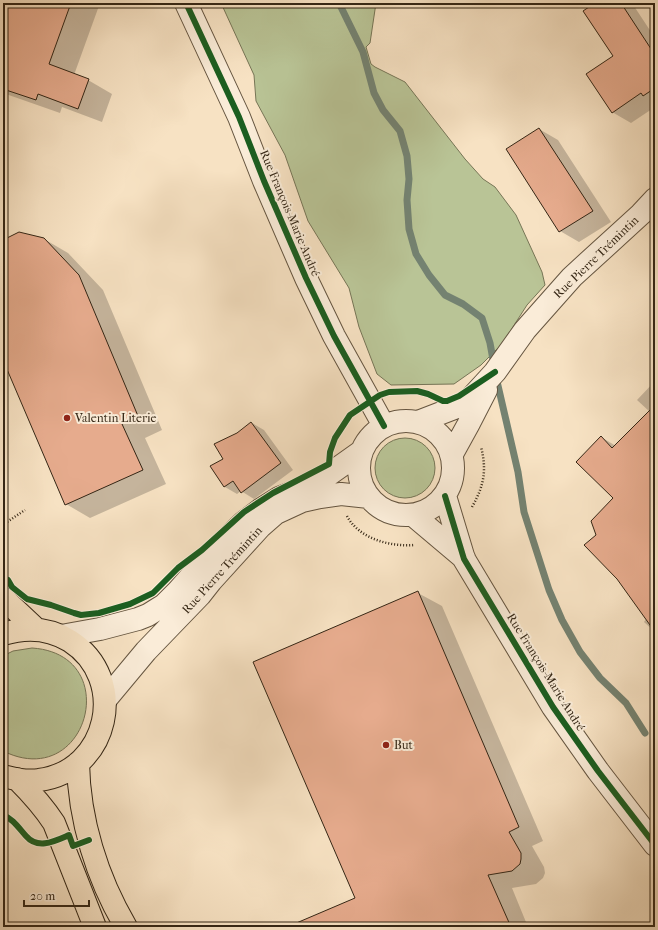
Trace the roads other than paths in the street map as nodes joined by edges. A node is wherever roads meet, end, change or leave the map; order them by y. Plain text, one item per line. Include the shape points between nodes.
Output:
1 (186, 3) edge
2 (655, 199) edge
3 (495, 372) junction
4 (418, 422) junction
5 (384, 426) junction
6 (362, 451) junction
7 (452, 454) junction
8 (444, 496) junction
9 (369, 497) junction
10 (413, 515) junction
11 (464, 559) junction
12 (3, 598) edge
13 (36, 629) junction
14 (3, 634) edge
15 (61, 636) junction
16 (106, 700) junction
17 (78, 763) junction
18 (10, 778) edge
19 (655, 846) edge
20 (95, 927) edge
21 (126, 927) edge

1 - 5 street, Rue François-Marie André via 239,117 306,278 334,336
2 - 3 street, Rue Pierre Trémintin via 572,277 525,330
3 - 4 street, Rue Pierre Trémintin via 462,404
3 - 7 street, Rue Pierre Trémintin
4 - 5 street via 404,421
4 - 7 street via 433,429 444,439
5 - 6 street via 368,439
6 - 9 street via 359,467 361,483
6 - 15 street, Rue Pierre Trémintin via 318,483 279,498 243,523 164,605 148,615 100,629
7 - 8 street via 454,472
8 - 10 street via 430,509
8 - 11 street, Rue François-Marie André
9 - 10 street via 383,510 394,514
9 - 16 street, Rue Pierre Trémintin via 341,494 320,497 302,501 276,513 146,651
10 - 11 street, Rue François-Marie André
11 - 19 street, Rue François-Marie André via 554,707 610,788
12 - 13 main road
13 - 14 main road via 16,630
13 - 15 main road
15 - 16 main road via 78,646 92,661 102,680
16 - 17 main road via 99,735
17 - 18 main road via 59,774 39,780
17 - 21 main road via 81,805 89,840 115,908
18 - 20 main road via 35,797 54,823

